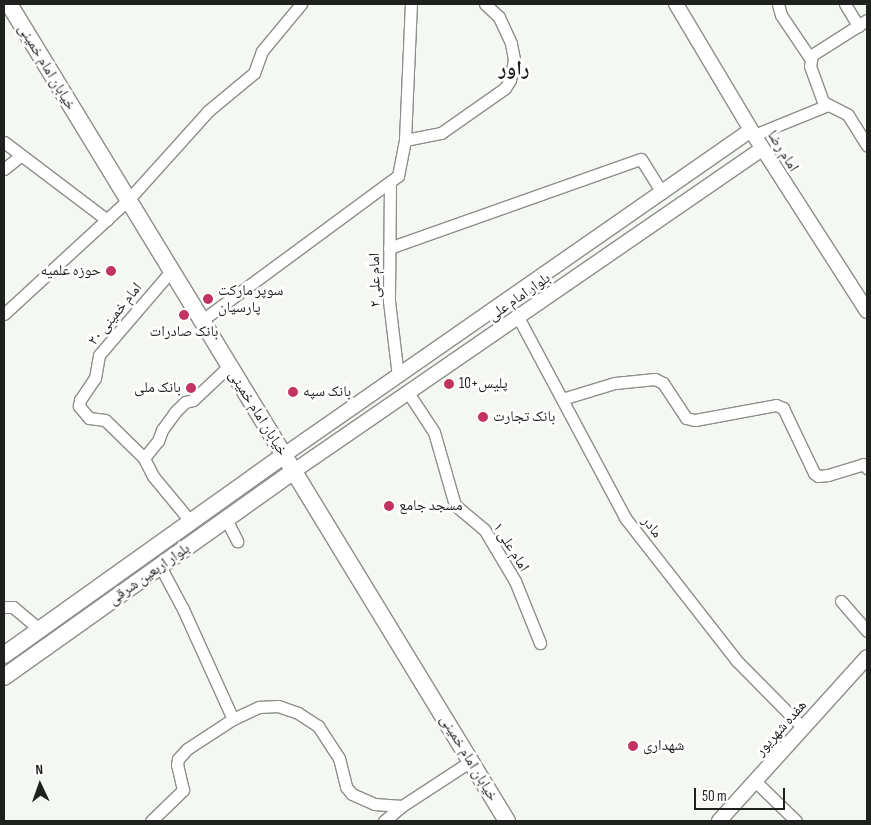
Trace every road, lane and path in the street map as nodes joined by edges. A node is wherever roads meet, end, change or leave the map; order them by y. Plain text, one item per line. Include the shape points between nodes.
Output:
1 (9, 4) edge
2 (301, 4) edge
3 (410, 4) edge
4 (485, 4) edge
5 (676, 4) edge
6 (778, 4) edge
7 (844, 4) edge
8 (862, 23) edge
9 (810, 58) junction
10 (828, 105) junction
11 (752, 133) junction
12 (405, 140) junction
13 (4, 142) edge
14 (867, 146) edge
15 (762, 149) junction
16 (21, 154) junction
17 (4, 169) edge
18 (390, 182) junction
19 (662, 193) junction
20 (128, 200) junction
21 (107, 220) junction
22 (389, 248) junction
23 (171, 271) junction
24 (863, 296) edge
25 (867, 311) edge
26 (4, 314) edge
27 (518, 317) junction
28 (201, 320) junction
29 (229, 366) junction
30 (398, 376) junction
31 (408, 394) junction
32 (562, 399) junction
33 (284, 455) junction
34 (144, 458) junction
35 (867, 468) edge
36 (294, 470) junction
37 (226, 519) junction
38 (191, 522) junction
39 (237, 541) dead end
40 (160, 566) junction
41 (841, 602) dead end
42 (4, 607) edge
43 (40, 630) junction
44 (867, 631) edge
45 (540, 643) dead end
46 (4, 656) edge
47 (867, 657) edge
48 (4, 677) edge
49 (233, 719) junction
50 (803, 728) junction
51 (471, 762) junction
52 (755, 781) junction
53 (402, 806) junction
54 (151, 821) edge
55 (384, 821) edge
56 (507, 821) edge
57 (719, 821) edge
58 (796, 821) edge

1 - 20 main road, خیابان امام خمینی
2 - 20 street via 262,51 254,72 208,111
3 - 12 street
4 - 12 street via 499,17 511,43 514,59 510,80 505,88 441,133
5 - 11 street, امام رضا
6 - 9 street via 781,15
7 - 8 street
8 - 9 street
9 - 10 street via 820,98
10 - 11 street
10 - 14 street via 848,115
11 - 15 street, امام رضا
11 - 19 street, بلوار امام علی
12 - 18 street via 398,176
13 - 16 street
15 - 24 street, امام رضا
15 - 27 street, بلوار امام علی
16 - 17 street
16 - 21 street
18 - 22 street, امام علی ۲
18 - 28 street
19 - 22 street via 641,159
19 - 30 street, بلوار امام علی
20 - 21 street
20 - 23 main road, خیابان امام خمینی
21 - 26 street
22 - 30 street, امام علی ۲ via 389,302
23 - 28 main road, خیابان امام خمینی
23 - 34 street, امام خمینی ۲۰ via 100,355 95,378 80,400 80,406 89,418 105,420
24 - 25 street, امام رضا
27 - 31 street, بلوار امام علی
27 - 32 street, مادر
28 - 29 main road, خیابان امام خمینی
29 - 33 main road, خیابان امام خمینی
29 - 34 street via 193,400 185,402 175,412
30 - 33 street, بلوار امام علی
31 - 36 street, بلوار امام علی
31 - 45 street, امام علی ۱ via 434,432 456,505 484,529 515,581
32 - 35 street via 615,383 655,379 663,383 686,418 695,420 776,405 783,408 814,473 828,475 863,464
32 - 50 street, مادر via 626,519 736,660
33 - 36 main road, خیابان امام خمینی
33 - 38 main road, بلوار اربعین شرقی
34 - 38 street via 153,476
36 - 37 main road, بلوار اربعین شرقی
36 - 51 main road, خیابان امام خمینی
37 - 39 street
37 - 40 main road, بلوار اربعین شرقی
38 - 43 main road, بلوار اربعین شرقی
40 - 48 main road, بلوار اربعین شرقی
40 - 49 street via 184,609
41 - 44 street
42 - 43 street via 13,607
43 - 46 main road, بلوار اربعین شرقی
47 - 50 street, هفده شهریور
49 - 53 street via 259,708 278,706 298,712 318,726 328,740 339,758 346,786 352,794 374,804
49 - 54 street via 178,758 183,790
50 - 52 street, هفده شهریور
51 - 53 street
51 - 56 main road, خیابان امام خمینی
52 - 57 street, هفده شهریور
52 - 58 street
53 - 55 street

